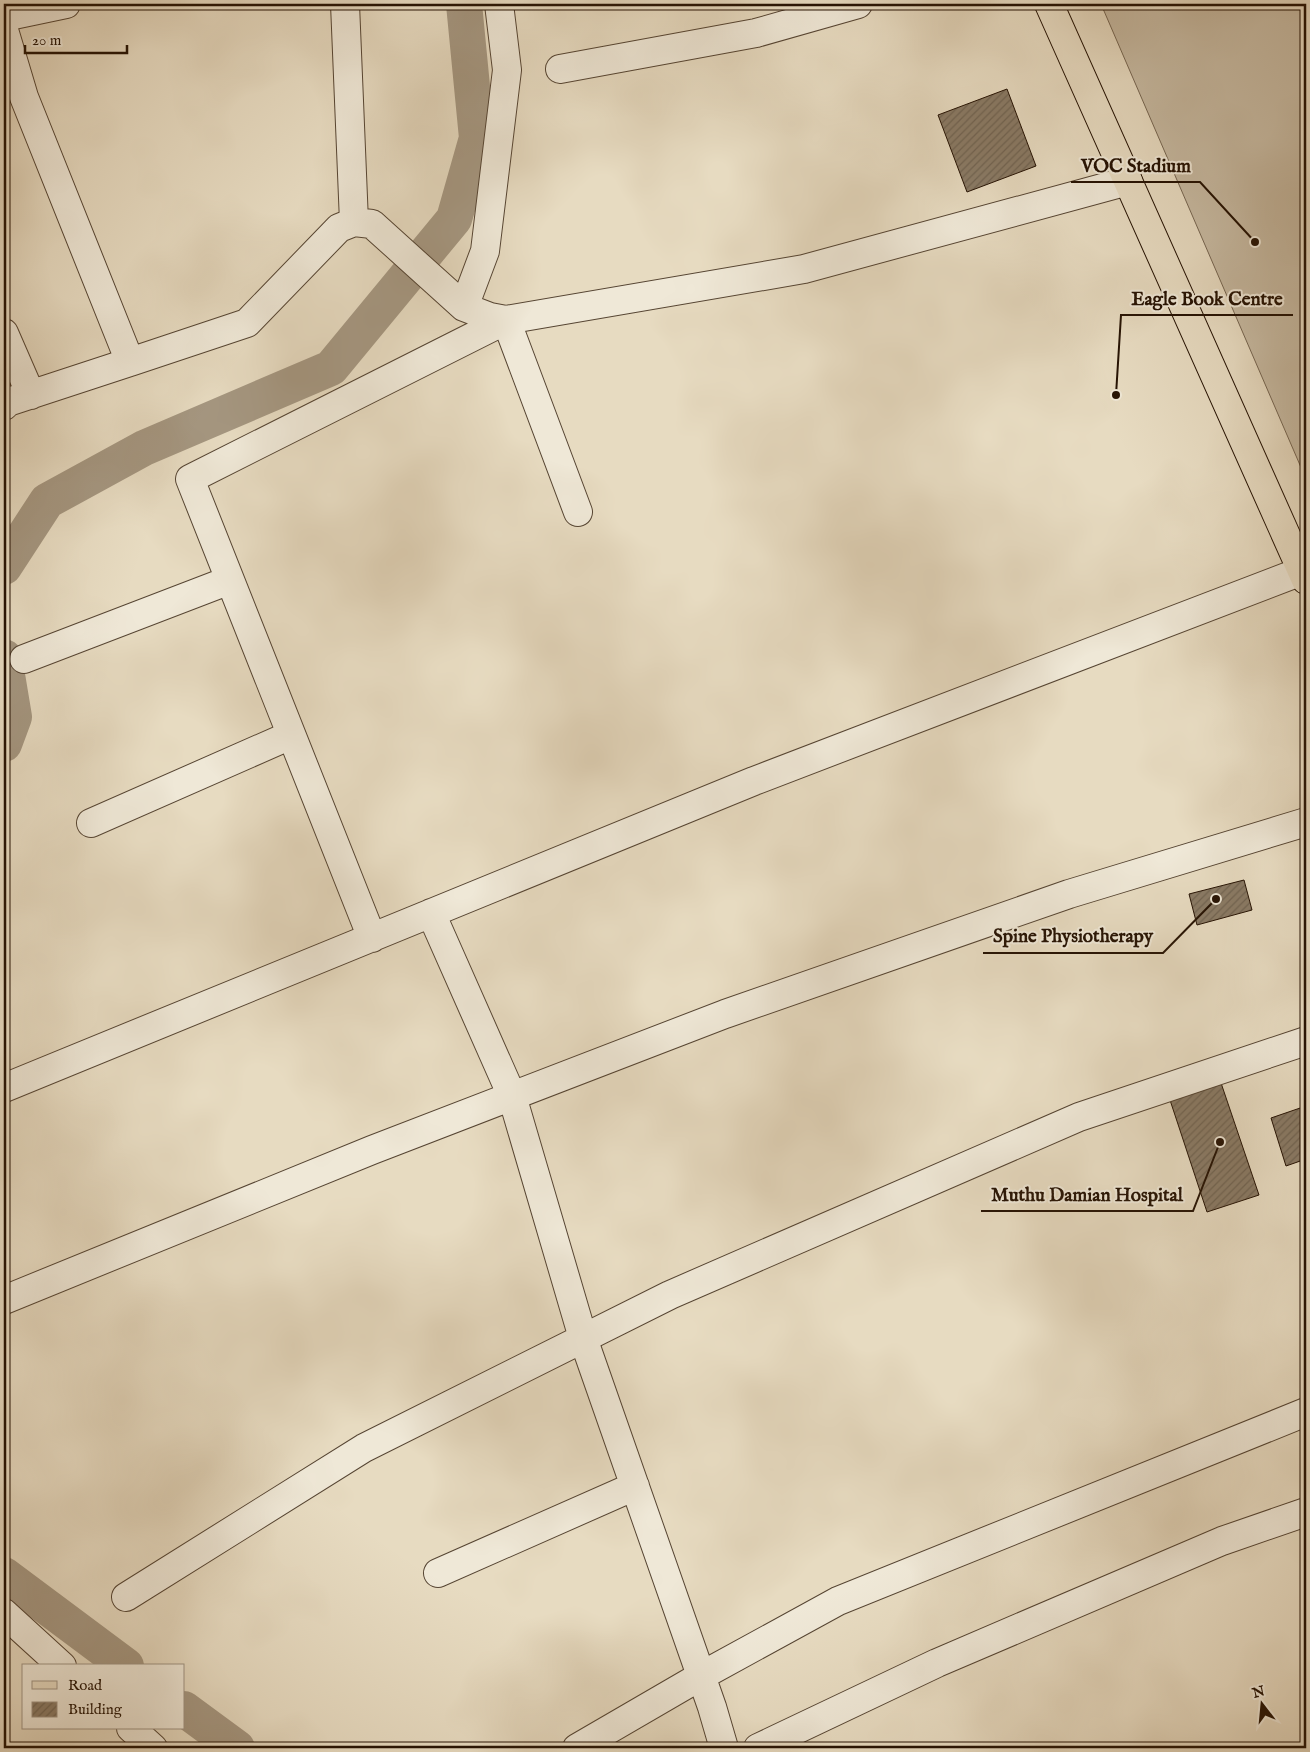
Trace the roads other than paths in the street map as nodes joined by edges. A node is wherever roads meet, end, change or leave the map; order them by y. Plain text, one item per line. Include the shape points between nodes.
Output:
1 (66, 4) edge
2 (346, 4) edge
3 (499, 4) edge
4 (858, 4) edge
5 (1049, 4) edge
6 (4, 17) edge
7 (4, 30) edge
8 (560, 69) dead end
9 (1128, 181) junction
10 (363, 223) junction
11 (464, 307) junction
12 (506, 320) junction
13 (4, 333) edge
14 (130, 362) junction
15 (31, 394) junction
16 (4, 406) edge
17 (578, 512) dead end
18 (1304, 576) edge
19 (230, 580) junction
20 (24, 659) dead end
21 (291, 735) junction
22 (1306, 822) edge
23 (91, 823) dead end
24 (431, 913) junction
25 (372, 938) junction
26 (1306, 1041) edge
27 (4, 1088) edge
28 (512, 1096) junction
29 (4, 1300) edge
30 (583, 1338) junction
31 (1306, 1412) edge
32 (635, 1486) junction
33 (1306, 1512) edge
34 (438, 1573) dead end
35 (126, 1597) dead end
36 (4, 1613) edge
37 (60, 1664) edge
38 (701, 1676) junction
39 (133, 1730) edge
40 (153, 1748) edge
41 (577, 1748) edge
42 (724, 1748) edge
43 (758, 1748) edge

1 - 6 street
2 - 10 street
3 - 11 street via 507,70 485,251
4 - 8 street via 756,33
5 - 9 main road
7 - 14 street via 24,97
9 - 12 street via 804,269
9 - 18 main road
10 - 11 street
10 - 14 street via 339,228 247,322
11 - 12 street
12 - 17 street
12 - 19 street via 190,479
13 - 15 street
14 - 15 street
15 - 16 street
18 - 24 street via 754,781
19 - 20 street
19 - 21 street
21 - 23 street
21 - 25 street
22 - 28 street via 1069,894 725,1014
24 - 25 street
24 - 28 street
25 - 27 street
26 - 30 street via 1079,1117 670,1295
28 - 29 street
28 - 30 street
30 - 32 street
30 - 35 street via 364,1448
31 - 38 street via 838,1601
32 - 34 street
32 - 38 street
33 - 43 street via 1222,1541 937,1663
36 - 37 street
38 - 41 street
38 - 42 street
39 - 40 street

